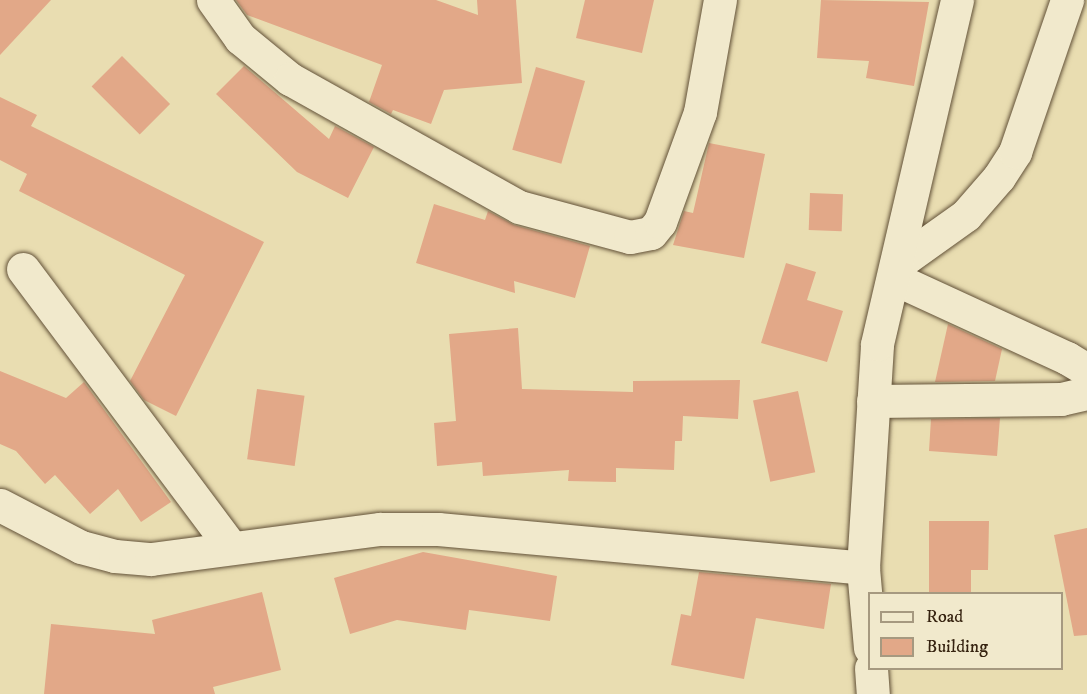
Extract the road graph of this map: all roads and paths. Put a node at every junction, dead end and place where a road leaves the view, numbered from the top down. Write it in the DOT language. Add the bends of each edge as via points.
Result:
graph roads {
  1 [pos="213,0"];
  2 [pos="720,0"];
  3 [pos="957,0"];
  4 [pos="1068,0"];
  5 [pos="23,269"];
  6 [pos="895,271"];
  7 [pos="1087,370"];
  8 [pos="1087,393"];
  9 [pos="873,401"];
  10 [pos="0,505"];
  11 [pos="231,547"];
  12 [pos="863,568"];
  13 [pos="868,625"];
  14 [pos="871,670"];
  15 [pos="873,694"];
  1 -- 2 [label="street" via="240,38 290,80 519,207 630,237 651,233 660,222 700,112"];
  3 -- 6 [label="street"];
  4 -- 6 [label="street" via="1015,152 966,215"];
  5 -- 11 [label="street"];
  6 -- 7 [label="street"];
  6 -- 9 [label="street" via="877,344"];
  8 -- 9 [label="street" via="1061,399"];
  9 -- 12 [label="street"];
  10 -- 11 [label="street" via="81,547 115,556 151,559"];
  11 -- 12 [label="street" via="380,529 438,529"];
  12 -- 13 [label="street"];
  14 -- 15 [label="street"];
}
